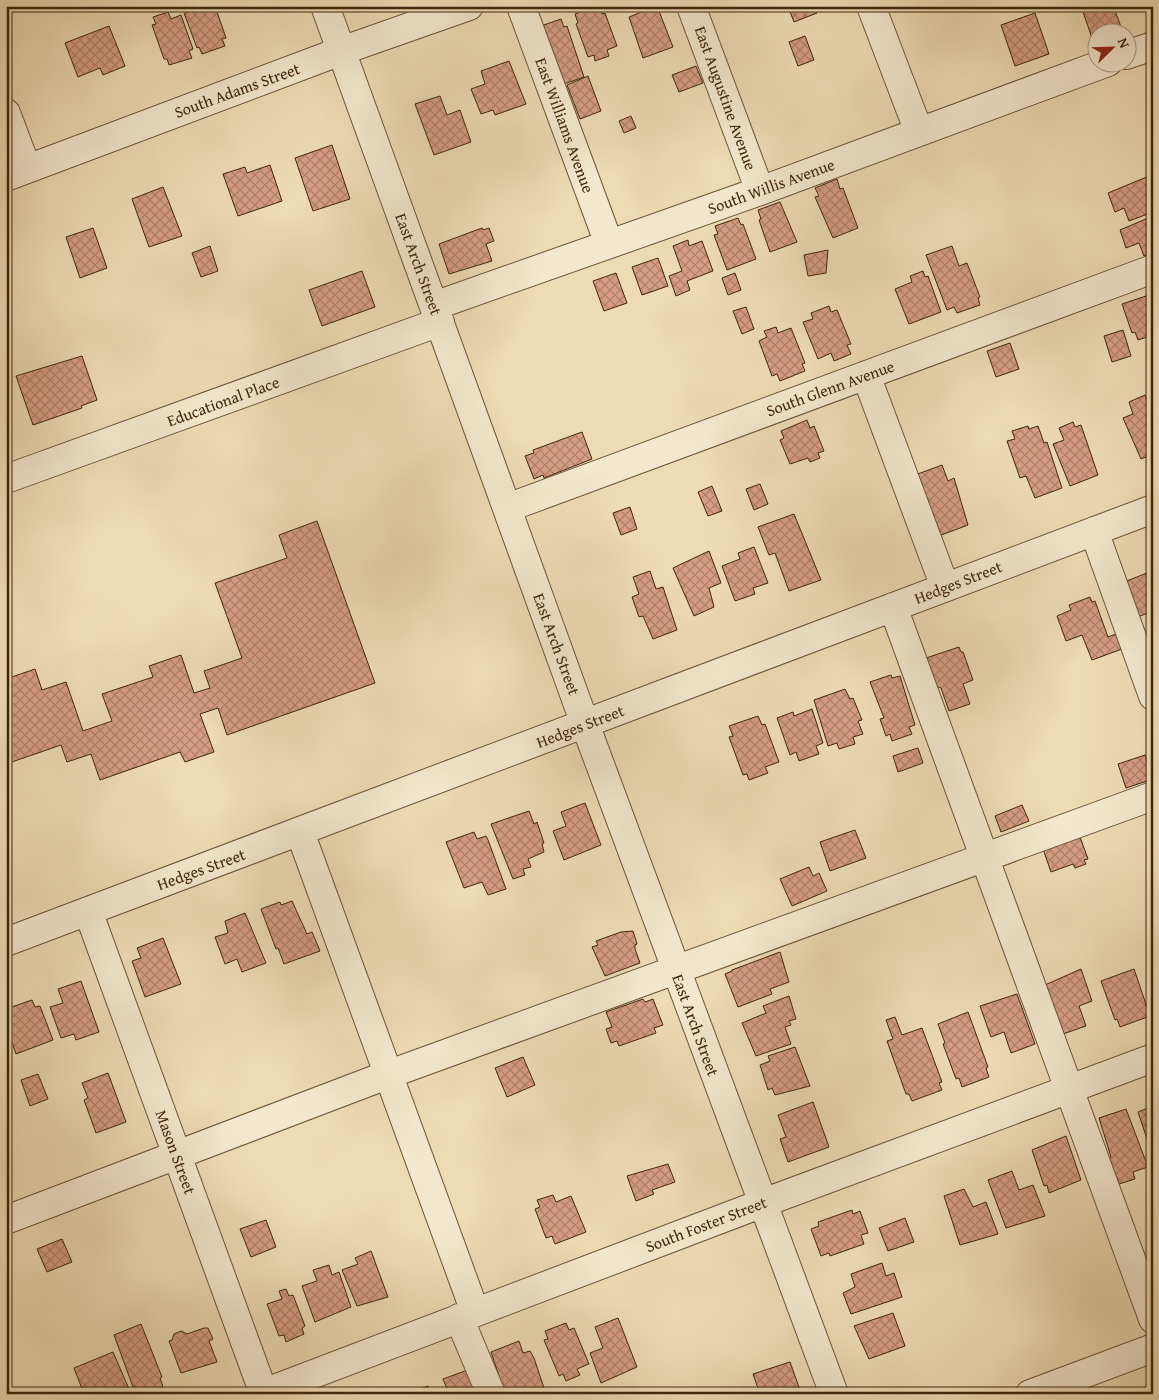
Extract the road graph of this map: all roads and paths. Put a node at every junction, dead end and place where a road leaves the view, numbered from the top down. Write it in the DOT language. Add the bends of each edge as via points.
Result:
graph roads {
  1 [pos="325,6"];
  2 [pos="470,6"];
  3 [pos="520,6"];
  4 [pos="691,6"];
  5 [pos="871,6"];
  6 [pos="1153,46"];
  7 [pos="342,51"];
  8 [pos="1136,52"];
  9 [pos="1086,70"];
  10 [pos="6,113"];
  11 [pos="919,132"];
  12 [pos="17,173"];
  13 [pos="760,190"];
  14 [pos="608,244"];
  15 [pos="1153,269"];
  16 [pos="437,314"];
  17 [pos="866,375"];
  18 [pos="6,479"];
  19 [pos="507,508"];
  20 [pos="1153,509"];
  21 [pos="1094,531"];
  22 [pos="945,587"];
  23 [pos="893,607"];
  24 [pos="1153,696"];
  25 [pos="585,724"];
  26 [pos="1153,796"];
  27 [pos="300,832"];
  28 [pos="984,858"];
  29 [pos="88,911"];
  30 [pos="6,942"];
  31 [pos="676,971"];
  32 [pos="1153,1058"];
  33 [pos="387,1075"];
  34 [pos="1069,1089"];
  35 [pos="177,1155"];
  36 [pos="763,1203"];
  37 [pos="6,1220"];
  38 [pos="467,1315"];
  39 [pos="1153,1319"];
  40 [pos="1153,1348"];
  41 [pos="1036,1393"];
  42 [pos="263,1394"];
  43 [pos="491,1394"];
  44 [pos="834,1394"];
  1 -- 7 [label="street, East Arch Street"];
  2 -- 7 [label="street, South Adams Street"];
  3 -- 14 [label="street, East Williams Avenue"];
  4 -- 13 [label="street, East Augustine Avenue"];
  5 -- 11 [label="street"];
  6 -- 8 [label="street"];
  7 -- 12 [label="street, South Adams Street"];
  7 -- 16 [label="street, East Arch Street"];
  9 -- 11 [label="street, South Willis Avenue"];
  10 -- 12 [label="street"];
  11 -- 13 [label="street, South Willis Avenue"];
  13 -- 14 [label="street, South Willis Avenue"];
  14 -- 16 [label="street, South Willis Avenue"];
  15 -- 17 [label="street, South Glenn Avenue"];
  16 -- 18 [label="street, Educational Place"];
  16 -- 19 [label="street, East Arch Street"];
  17 -- 19 [label="street, South Glenn Avenue"];
  17 -- 22 [label="street"];
  19 -- 25 [label="street, East Arch Street"];
  20 -- 21 [label="street, Hedges Street"];
  21 -- 22 [label="street, Hedges Street"];
  21 -- 24 [label="street"];
  22 -- 23 [label="street, Hedges Street"];
  23 -- 25 [label="street, Hedges Street"];
  23 -- 28 [label="street"];
  25 -- 27 [label="street, Hedges Street"];
  25 -- 31 [label="street, East Arch Street"];
  26 -- 28 [label="street"];
  27 -- 29 [label="street, Hedges Street"];
  27 -- 33 [label="street"];
  28 -- 31 [label="street"];
  28 -- 34 [label="street"];
  29 -- 30 [label="street, Hedges Street"];
  29 -- 35 [label="street, Mason Street"];
  31 -- 33 [label="street"];
  31 -- 36 [label="street, East Arch Street"];
  32 -- 34 [label="street, South Foster Street"];
  33 -- 35 [label="street"];
  33 -- 38 [label="street"];
  34 -- 36 [label="street, South Foster Street"];
  34 -- 39 [label="street"];
  35 -- 37 [label="street"];
  35 -- 42 [label="street, Mason Street"];
  36 -- 38 [label="street, South Foster Street"];
  36 -- 44 [label="street, East Arch Street"];
  38 -- 42 [label="street, South Foster Street"];
  38 -- 43 [label="street"];
  40 -- 41 [label="street"];
}
